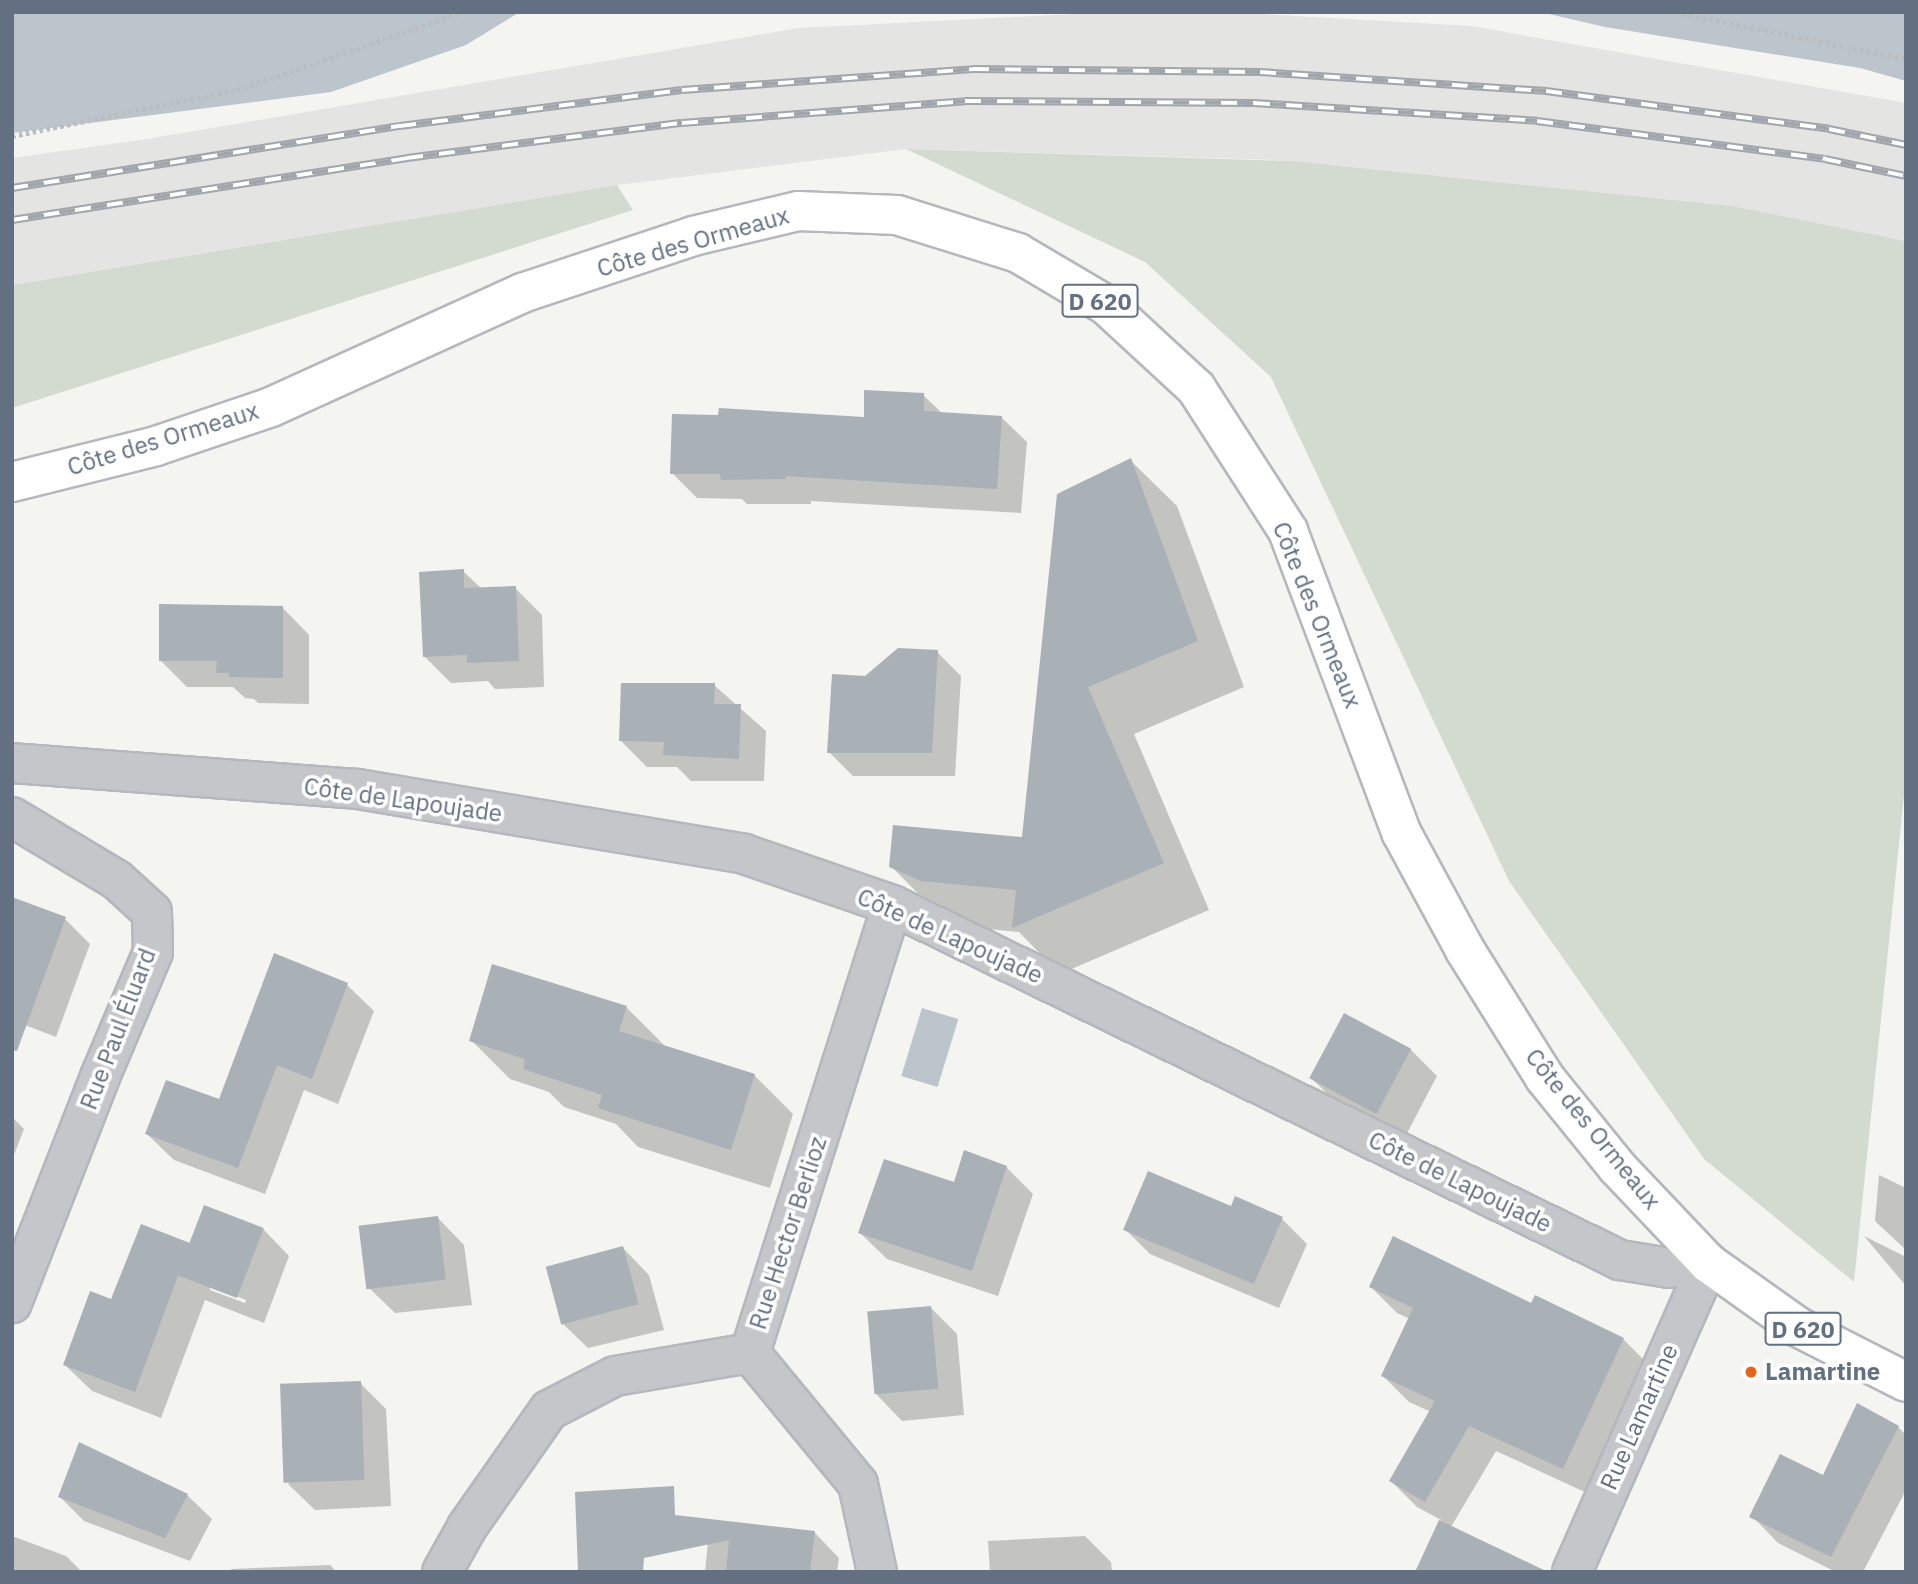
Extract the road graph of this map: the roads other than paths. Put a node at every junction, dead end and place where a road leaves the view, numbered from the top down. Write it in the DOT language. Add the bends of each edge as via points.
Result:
graph roads {
  1 [pos="12,481"];
  2 [pos="12,764"];
  3 [pos="12,817"];
  4 [pos="892,905"];
  5 [pos="1708,1263"];
  6 [pos="12,1303"];
  7 [pos="750,1353"];
  8 [pos="1906,1382"];
  9 [pos="442,1572"];
  10 [pos="877,1572"];
  11 [pos="1572,1572"];
  1 -- 5 [label="main road, Côte des Ormeaux / D 620" via="182,438 271,407 522,293 693,236 799,211 897,215 1018,253 1106,304 1196,388 1288,531 1401,832 1465,950 1545,1078 1617,1167"];
  2 -- 4 [label="street, Côte de Lapoujade" via="357,789 744,854"];
  3 -- 6 [label="street, Rue Paul Éluard" via="117,880 152,912 153,952"];
  4 -- 5 [label="street, Côte de Lapoujade" via="1620,1259 1669,1268"];
  4 -- 7 [label="street, Rue Hector Berlioz"];
  5 -- 8 [label="main road, Côte des Ormeaux / D 620" via="1798,1327"];
  5 -- 11 [label="street, Rue Lamartine"];
  7 -- 9 [label="street" via="615,1376 549,1410 467,1527"];
  7 -- 10 [label="street, Rue Hector Berlioz" via="858,1484"];
}
